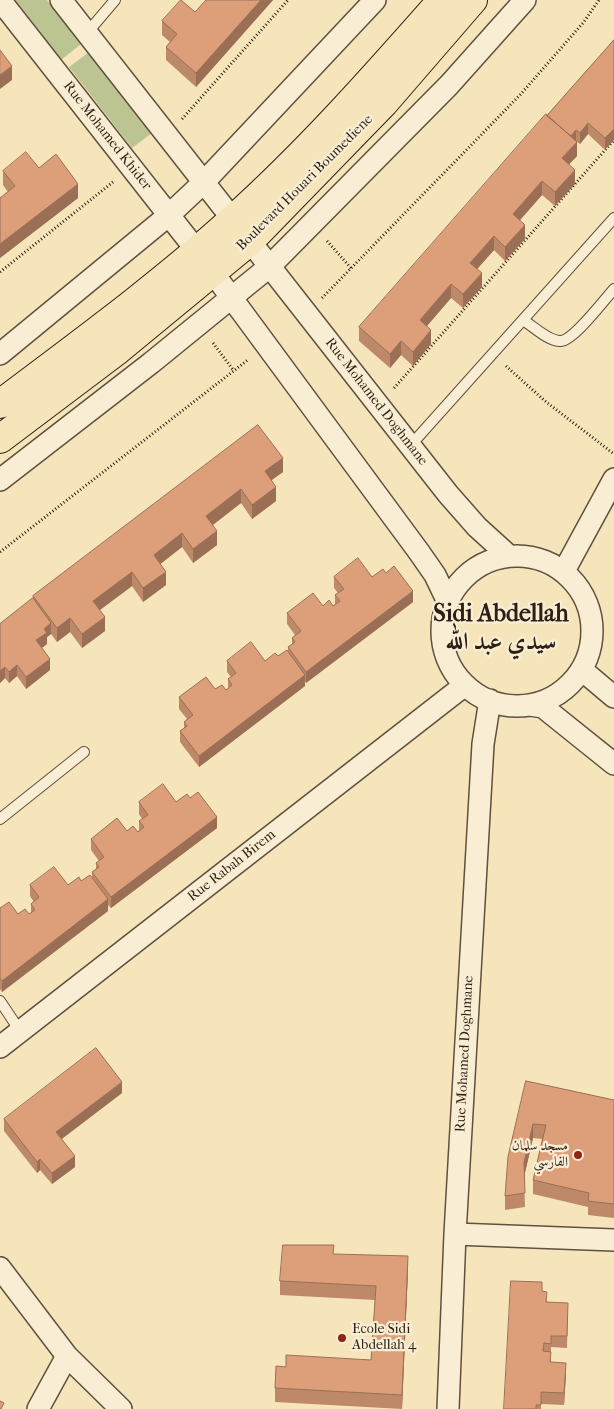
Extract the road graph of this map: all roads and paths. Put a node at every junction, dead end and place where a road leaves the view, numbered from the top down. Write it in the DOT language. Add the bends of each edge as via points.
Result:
graph roads {
  1 [pos="0,0"];
  2 [pos="61,0"];
  3 [pos="115,0"];
  4 [pos="375,0"];
  5 [pos="442,0"];
  6 [pos="473,0"];
  7 [pos="525,0"];
  8 [pos="599,0"];
  9 [pos="87,34"];
  10 [pos="614,140"];
  11 [pos="203,183"];
  12 [pos="169,214"];
  13 [pos="614,218"];
  14 [pos="232,220"];
  15 [pos="311,224"];
  16 [pos="249,242"];
  17 [pos="205,261"];
  18 [pos="268,267"];
  19 [pos="351,268"];
  20 [pos="614,290"];
  21 [pos="232,298"];
  22 [pos="306,315"];
  23 [pos="523,320"];
  24 [pos="198,325"];
  25 [pos="267,344"];
  26 [pos="0,354"];
  27 [pos="493,354"];
  28 [pos="234,371"];
  29 [pos="0,404"];
  30 [pos="378,406"];
  31 [pos="0,439"];
  32 [pos="410,446"];
  33 [pos="614,454"];
  34 [pos="614,479"];
  35 [pos="0,480"];
  36 [pos="0,552"];
  37 [pos="509,556"];
  38 [pos="564,571"];
  39 [pos="447,600"];
  40 [pos="582,670"];
  41 [pos="464,685"];
  42 [pos="614,697"];
  43 [pos="490,700"];
  44 [pos="530,705"];
  45 [pos="84,752"];
  46 [pos="614,764"];
  47 [pos="0,818"];
  48 [pos="0,1001"];
  49 [pos="20,1031"];
  50 [pos="0,1047"];
  51 [pos="455,1234"];
  52 [pos="614,1240"];
  53 [pos="0,1268"];
  54 [pos="67,1356"];
  55 [pos="38,1409"];
  56 [pos="121,1409"];
  57 [pos="448,1409"];
  1 -- 12 [label="street, Rue Mohamed Khider"];
  2 -- 9 [label="street"];
  3 -- 9 [label="lane"];
  4 -- 11 [label="street"];
  5 -- 14 [label="main road, Boulevard Houari Boumediene" via="345,110"];
  6 -- 16 [label="main road, Boulevard Houari Boumediene" via="384,103"];
  7 -- 15 [label="street" via="449,85"];
  8 -- 19 [label="path" via="520,95"];
  9 -- 11 [label="street"];
  10 -- 30 [label="path"];
  11 -- 12 [label="street"];
  11 -- 14 [label="street"];
  12 -- 17 [label="street, Rue Mohamed Khider"];
  12 -- 26 [label="street"];
  13 -- 23 [label="lane"];
  14 -- 16 [label="street"];
  14 -- 17 [label="main road, Boulevard Houari Boumediene"];
  15 -- 18 [label="street"];
  15 -- 19 [label="path"];
  16 -- 17 [label="main road, Boulevard Houari Boumediene"];
  16 -- 18 [label="street, Rue Mohamed Doghmane"];
  17 -- 21 [label="street"];
  17 -- 29 [label="main road, Boulevard Houari Boumediene"];
  17 -- 31 [label="main road, Boulevard Houari Boumediene" via="118,350"];
  18 -- 21 [label="street"];
  18 -- 22 [label="street, Rue Mohamed Doghmane"];
  19 -- 22 [label="path"];
  20 -- 23 [label="lane" via="571,336 561,341"];
  21 -- 24 [label="street"];
  21 -- 25 [label="street"];
  22 -- 30 [label="street, Rue Mohamed Doghmane"];
  23 -- 27 [label="lane"];
  24 -- 28 [label="path"];
  24 -- 35 [label="street"];
  25 -- 28 [label="path"];
  25 -- 39 [label="street" via="419,552"];
  27 -- 32 [label="lane"];
  27 -- 33 [label="path" via="545,401"];
  28 -- 36 [label="path"];
  30 -- 32 [label="street, Rue Mohamed Doghmane"];
  32 -- 37 [label="street, Rue Mohamed Doghmane" via="477,527"];
  34 -- 38 [label="street"];
  37 -- 38 [label="street" via="532,556"];
  37 -- 39 [label="street" via="476,568"];
  38 -- 40 [label="street" via="585,597 591,614 591,648"];
  39 -- 41 [label="street" via="442,633 445,652"];
  40 -- 42 [label="street"];
  40 -- 44 [label="street" via="562,691"];
  41 -- 43 [label="street"];
  41 -- 49 [label="street, Rue Rabah Birem"];
  43 -- 44 [label="street" via="513,706"];
  43 -- 51 [label="street, Rue Mohamed Doghmane" via="483,744"];
  44 -- 46 [label="street" via="543,707"];
  45 -- 47 [label="lane"];
  48 -- 49 [label="lane"];
  49 -- 50 [label="street, Rue Rabah Birem"];
  51 -- 52 [label="street"];
  51 -- 57 [label="street, Rue Mohamed Doghmane"];
  53 -- 54 [label="street"];
  54 -- 55 [label="street"];
  54 -- 56 [label="street"];
}
